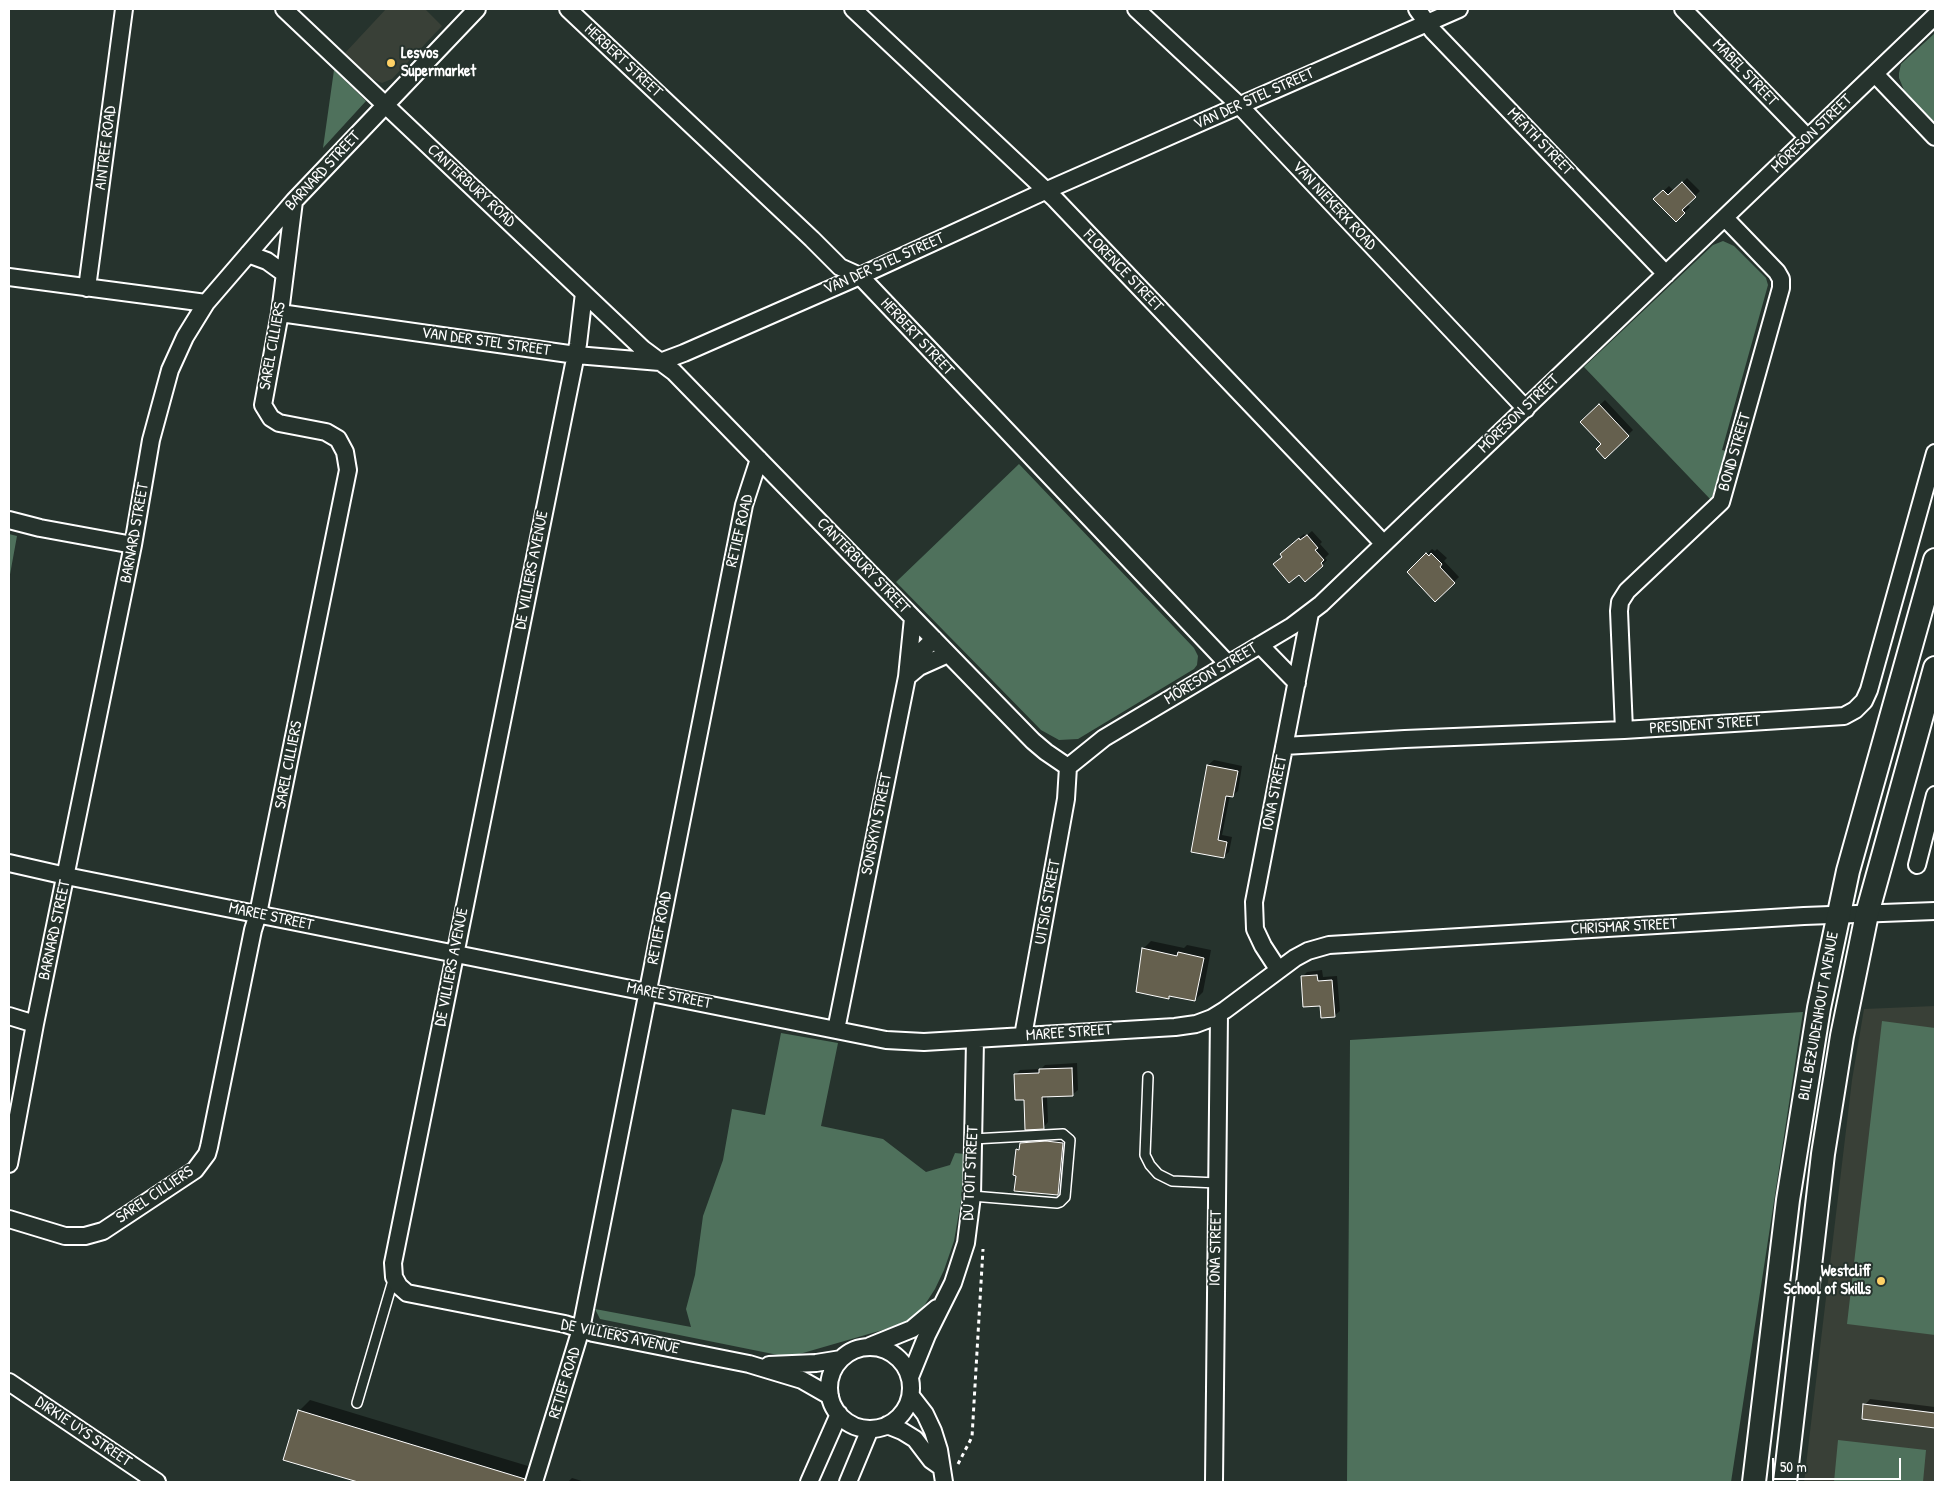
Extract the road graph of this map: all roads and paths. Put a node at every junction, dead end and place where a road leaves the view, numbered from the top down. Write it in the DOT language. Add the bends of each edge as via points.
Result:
graph roads {
  1 [pos="124,9"];
  2 [pos="284,9"];
  3 [pos="476,9"];
  4 [pos="568,9"];
  5 [pos="853,9"];
  6 [pos="1136,9"];
  7 [pos="1416,9"];
  8 [pos="1458,9"];
  9 [pos="1683,9"];
  10 [pos="1935,16"];
  11 [pos="1428,22"];
  12 [pos="1876,74"];
  13 [pos="384,104"];
  14 [pos="1239,105"];
  15 [pos="1807,137"];
  16 [pos="1935,137"];
  17 [pos="1045,191"];
  18 [pos="294,202"];
  19 [pos="1725,218"];
  20 [pos="248,254"];
  21 [pos="285,274"];
  22 [pos="1666,274"];
  23 [pos="860,276"];
  24 [pos="9,277"];
  25 [pos="87,288"];
  26 [pos="584,293"];
  27 [pos="206,303"];
  28 [pos="280,313"];
  29 [pos="576,355"];
  30 [pos="660,362"];
  31 [pos="1526,408"];
  32 [pos="1935,453"];
  33 [pos="760,459"];
  34 [pos="9,520"];
  35 [pos="1383,543"];
  36 [pos="133,545"];
  37 [pos="1935,560"];
  38 [pos="1310,613"];
  39 [pos="913,618"];
  40 [pos="934,639"];
  41 [pos="1260,645"];
  42 [pos="948,654"];
  43 [pos="1228,664"];
  44 [pos="1935,668"];
  45 [pos="907,677"];
  46 [pos="1297,683"];
  47 [pos="1624,730"];
  48 [pos="1284,746"];
  49 [pos="1068,767"];
  50 [pos="1935,795"];
  51 [pos="9,863"];
  52 [pos="1917,865"];
  53 [pos="66,876"];
  54 [pos="1935,911"];
  55 [pos="258,914"];
  56 [pos="1838,914"];
  57 [pos="1867,914"];
  58 [pos="1314,949"];
  59 [pos="454,955"];
  60 [pos="1278,969"];
  61 [pos="647,992"];
  62 [pos="1219,1014"];
  63 [pos="9,1016"];
  64 [pos="35,1024"];
  65 [pos="836,1030"];
  66 [pos="1023,1036"];
  67 [pos="974,1040"];
  68 [pos="1148,1077"];
  69 [pos="973,1139"];
  70 [pos="9,1164"];
  71 [pos="1217,1183"];
  72 [pos="972,1196"];
  73 [pos="9,1219"];
  74 [pos="983,1246"];
  75 [pos="394,1277"];
  76 [pos="943,1302"];
  77 [pos="581,1329"];
  78 [pos="868,1347"];
  79 [pos="841,1359"];
  80 [pos="749,1364"];
  81 [pos="910,1377"];
  82 [pos="9,1382"];
  83 [pos="830,1396"];
  84 [pos="911,1396"];
  85 [pos="357,1403"];
  86 [pos="839,1414"];
  87 [pos="887,1425"];
  88 [pos="870,1428"];
  89 [pos="946,1473"];
  90 [pos="157,1482"];
  91 [pos="534,1482"];
  92 [pos="809,1482"];
  93 [pos="848,1482"];
  94 [pos="1214,1482"];
  95 [pos="1754,1482"];
  96 [pos="1785,1482"];
  1 -- 25 [label="street, AINTREE ROAD"];
  2 -- 13 [label="street, CANTERBURY ROAD"];
  3 -- 13 [label="street, BARNARD STREET"];
  4 -- 23 [label="street, HERBERT STREET" via="840,267"];
  5 -- 17 [label="street, FLORENCE STREET"];
  6 -- 14 [label="street, VAN NIEKERK ROAD"];
  7 -- 11 [label="street, MEATH STREET"];
  8 -- 11 [label="street, VAN DER STEL STREET"];
  9 -- 15 [label="street, MABEL STREET"];
  10 -- 12 [label="street, MÔRESON STREET"];
  11 -- 14 [label="street, VAN DER STEL STREET"];
  11 -- 22 [label="street, MEATH STREET"];
  12 -- 15 [label="street, MÔRESON STREET"];
  12 -- 16 [label="street"];
  13 -- 18 [label="street, BARNARD STREET"];
  13 -- 26 [label="street, CANTERBURY ROAD"];
  14 -- 17 [label="street, VAN DER STEL STREET"];
  14 -- 31 [label="street, VAN NIEKERK ROAD"];
  15 -- 19 [label="street, MÔRESON STREET"];
  17 -- 23 [label="street, VAN DER STEL STREET"];
  17 -- 35 [label="street, FLORENCE STREET"];
  18 -- 20 [label="street, BARNARD STREET"];
  18 -- 21 [label="street, SAREL CILLIERS"];
  19 -- 22 [label="street, MÔRESON STREET"];
  19 -- 47 [label="street, BOND STREET" via="1777,272 1782,283 1721,502 1627,590 1620,602"];
  20 -- 21 [label="street" via="267,261"];
  20 -- 27 [label="street, BARNARD STREET"];
  21 -- 28 [label="street, SAREL CILLIERS"];
  22 -- 31 [label="street, MÔRESON STREET"];
  23 -- 30 [label="street, VAN DER STEL STREET"];
  23 -- 43 [label="street, HERBERT STREET"];
  24 -- 25 [label="street"];
  25 -- 27 [label="street"];
  26 -- 29 [label="street, DE VILLIERS AVENUE"];
  26 -- 30 [label="street, CANTERBURY ROAD"];
  27 -- 36 [label="street, BARNARD STREET" via="170,370 151,440"];
  28 -- 29 [label="street, VAN DER STEL STREET"];
  28 -- 55 [label="street, SAREL CILLIERS" via="263,405 271,418 279,423 326,432 338,439 346,452 348,470"];
  29 -- 30 [label="street, VAN DER STEL STREET"];
  29 -- 59 [label="street, DE VILLIERS AVENUE"];
  30 -- 33 [label="street, CANTERBURY STREET" via="674,372"];
  31 -- 35 [label="street, MÔRESON STREET"];
  32 -- 47 [label="street, PRESIDENT STREET" via="1868,690 1856,710 1844,716"];
  33 -- 39 [label="street, CANTERBURY STREET"];
  33 -- 61 [label="street, RETIEF ROAD" via="744,505"];
  34 -- 36 [label="street"];
  35 -- 38 [label="street, MÔRESON STREET"];
  36 -- 53 [label="street, BARNARD STREET"];
  37 -- 56 [label="main road, BILL BEZUIDENHOUT AVENUE"];
  38 -- 41 [label="street, MÔRESON STREET"];
  38 -- 46 [label="street, IONA STREET"];
  39 -- 40 [label="street, CANTERBURY STREET"];
  39 -- 45 [label="street, SONSKYN STREET"];
  40 -- 42 [label="street, CANTERBURY STREET"];
  40 -- 45 [label="street" via="919,654"];
  41 -- 43 [label="street, MÔRESON STREET"];
  41 -- 46 [label="street"];
  42 -- 45 [label="street"];
  42 -- 49 [label="street, CANTERBURY STREET" via="1033,741"];
  43 -- 49 [label="street, MÔRESON STREET" via="1104,738"];
  44 -- 57 [label="main road, BILL BEZUIDENHOUT AVENUE"];
  45 -- 65 [label="street, SONSKYN STREET"];
  46 -- 48 [label="street, IONA STREET"];
  47 -- 48 [label="street, PRESIDENT STREET"];
  48 -- 60 [label="street, IONA STREET" via="1253,909 1257,935"];
  49 -- 66 [label="street, UITSIG STREET" via="1066,799"];
  50 -- 52 [label="street"];
  51 -- 53 [label="street, MAREE STREET"];
  53 -- 55 [label="street, MAREE STREET"];
  53 -- 64 [label="street, BARNARD STREET"];
  54 -- 57 [label="street, CHRISMAR STREET"];
  55 -- 59 [label="street, MAREE STREET"];
  55 -- 73 [label="street, SAREL CILLIERS" via="209,1147 195,1170 103,1231 85,1236 65,1236"];
  56 -- 57 [label="street, CHRISMAR STREET"];
  56 -- 58 [label="street, CHRISMAR STREET" via="1338,944"];
  56 -- 95 [label="main road, BILL BEZUIDENHOUT AVENUE" via="1791,1182"];
  57 -- 96 [label="main road, BILL BEZUIDENHOUT AVENUE" via="1842,1036 1823,1154"];
  58 -- 60 [label="street, MAREE STREET"];
  59 -- 61 [label="street, MAREE STREET"];
  59 -- 75 [label="street, DE VILLIERS AVENUE" via="393,1263"];
  60 -- 62 [label="street, MAREE STREET"];
  61 -- 65 [label="street, MAREE STREET"];
  61 -- 77 [label="street, RETIEF ROAD"];
  62 -- 66 [label="street, MAREE STREET" via="1196,1024 1175,1027"];
  62 -- 71 [label="street, IONA STREET"];
  63 -- 64 [label="street"];
  64 -- 70 [label="street, BARNARD STREET"];
  65 -- 67 [label="street, MAREE STREET" via="886,1040"];
  66 -- 67 [label="street, MAREE STREET"];
  67 -- 69 [label="street, DU TOIT STREET"];
  68 -- 71 [label="lane" via="1145,1155 1150,1165 1158,1174 1172,1181"];
  69 -- 72 [label="street, DU TOIT STREET"];
  69 -- 72 [label="lane" via="1063,1134 1070,1140 1065,1197 1060,1202"];
  71 -- 94 [label="street, IONA STREET"];
  72 -- 76 [label="street, DU TOIT STREET" via="963,1254"];
  74 -- 89 [label="path" via="972,1437 965,1453"];
  75 -- 77 [label="street, DE VILLIERS AVENUE" via="407,1293"];
  75 -- 85 [label="lane"];
  76 -- 78 [label="street, DU TOIT STREET" via="912,1329"];
  76 -- 81 [label="street, DU TOIT STREET"];
  77 -- 80 [label="street, DE VILLIERS AVENUE"];
  77 -- 91 [label="street, RETIEF ROAD"];
  78 -- 79 [label="street"];
  78 -- 81 [label="street" via="894,1354"];
  79 -- 80 [label="street, DE VILLIERS AVENUE" via="806,1364"];
  79 -- 83 [label="street" via="831,1376"];
  80 -- 83 [label="street, DE VILLIERS AVENUE" via="802,1380"];
  81 -- 84 [label="street"];
  82 -- 90 [label="street, DIRKIE UYS STREET"];
  83 -- 86 [label="street"];
  84 -- 87 [label="street" via="902,1414"];
  84 -- 89 [label="street" via="928,1420"];
  86 -- 88 [label="street" via="856,1426"];
  86 -- 92 [label="street"];
  87 -- 88 [label="street"];
  87 -- 89 [label="street" via="915,1438 931,1460"];
  88 -- 93 [label="street"];
}
